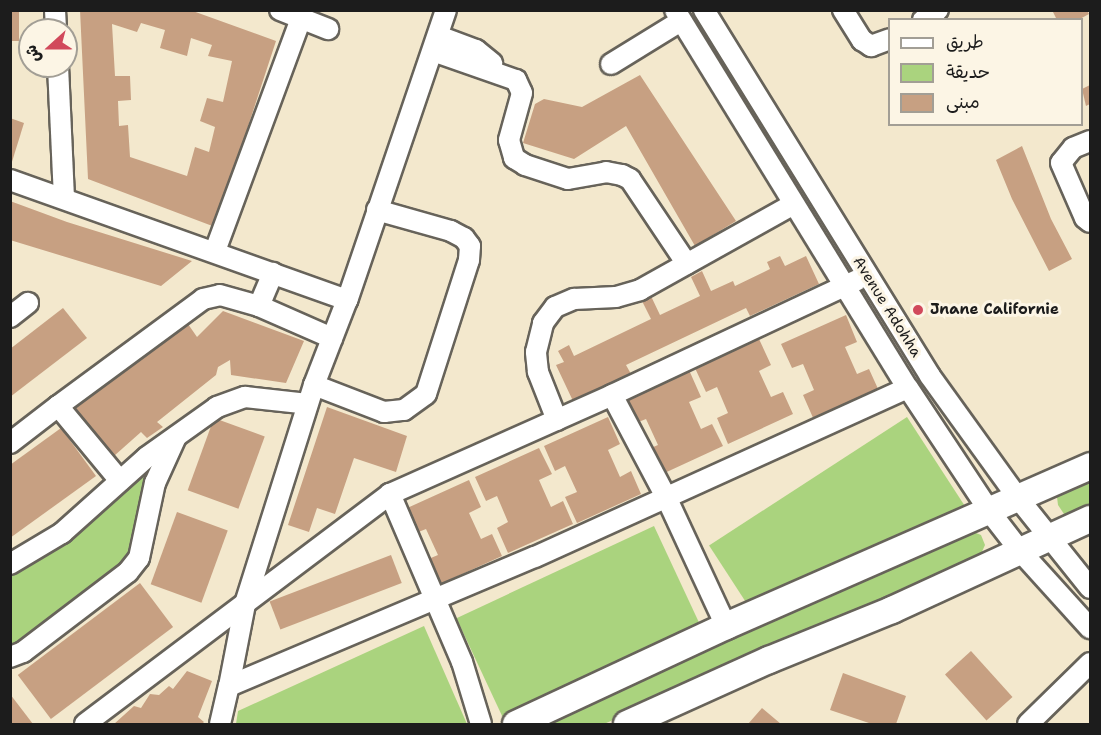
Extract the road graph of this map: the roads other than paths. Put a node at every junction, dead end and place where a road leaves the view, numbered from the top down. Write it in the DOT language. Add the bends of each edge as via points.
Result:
graph roads {
  1 [pos="280,10"];
  2 [pos="446,10"];
  3 [pos="704,10"];
  4 [pos="843,10"];
  5 [pos="678,16"];
  6 [pos="301,18"];
  7 [pos="328,28"];
  8 [pos="888,40"];
  9 [pos="435,44"];
  10 [pos="492,63"];
  11 [pos="611,64"];
  12 [pos="59,78"];
  13 [pos="1090,141"];
  14 [pos="10,180"];
  15 [pos="64,197"];
  16 [pos="791,200"];
  17 [pos="377,210"];
  18 [pos="1090,222"];
  19 [pos="709,239"];
  20 [pos="215,252"];
  21 [pos="687,264"];
  22 [pos="273,273"];
  23 [pos="867,274"];
  24 [pos="845,287"];
  25 [pos="347,300"];
  26 [pos="28,303"];
  27 [pos="259,306"];
  28 [pos="10,317"];
  29 [pos="332,338"];
  30 [pos="908,388"];
  31 [pos="311,394"];
  32 [pos="612,395"];
  33 [pos="58,406"];
  34 [pos="557,420"];
  35 [pos="176,436"];
  36 [pos="10,442"];
  37 [pos="1090,466"];
  38 [pos="120,481"];
  39 [pos="390,494"];
  40 [pos="666,497"];
  41 [pos="1018,498"];
  42 [pos="990,512"];
  43 [pos="1090,519"];
  44 [pos="1049,538"];
  45 [pos="1021,552"];
  46 [pos="10,564"];
  47 [pos="1090,588"];
  48 [pos="435,600"];
  49 [pos="245,604"];
  50 [pos="726,626"];
  51 [pos="1090,628"];
  52 [pos="10,657"];
  53 [pos="1090,663"];
  54 [pos="229,686"];
  55 [pos="86,724"];
  56 [pos="220,724"];
  57 [pos="481,724"];
  58 [pos="516,724"];
  59 [pos="627,724"];
  60 [pos="1028,724"];
  1 -- 6 [label="street"];
  2 -- 9 [label="street"];
  3 -- 23 [label="street, Avenue Adohha"];
  4 -- 8 [label="street" via="862,40 871,46"];
  5 -- 11 [label="street"];
  5 -- 16 [label="street"];
  6 -- 7 [label="street"];
  6 -- 20 [label="street"];
  9 -- 10 [label="street" via="476,50"];
  9 -- 17 [label="street"];
  9 -- 21 [label="street" via="516,80 522,93 509,140 514,158 568,179 606,172 630,179"];
  12 -- 15 [label="street"];
  13 -- 18 [label="street" via="1073,148 1061,163"];
  14 -- 15 [label="street"];
  15 -- 20 [label="street"];
  16 -- 19 [label="street" via="723,236"];
  16 -- 21 [label="street"];
  16 -- 24 [label="street"];
  17 -- 25 [label="street"];
  17 -- 31 [label="street" via="451,231 470,246 469,260 426,394 404,410 384,411"];
  20 -- 22 [label="street"];
  21 -- 34 [label="street" via="628,294 574,299 548,314 537,342 536,362"];
  22 -- 25 [label="street"];
  22 -- 27 [label="street"];
  23 -- 24 [label="street"];
  23 -- 41 [label="street, Avenue Adohha" via="930,376"];
  24 -- 30 [label="street"];
  24 -- 32 [label="street"];
  25 -- 29 [label="street"];
  26 -- 28 [label="street"];
  27 -- 29 [label="street"];
  27 -- 33 [label="street" via="220,295 203,298"];
  29 -- 31 [label="street"];
  30 -- 40 [label="street"];
  30 -- 42 [label="street"];
  31 -- 35 [label="street" via="245,397 217,407"];
  31 -- 49 [label="street"];
  32 -- 34 [label="street"];
  32 -- 40 [label="street"];
  33 -- 36 [label="street"];
  33 -- 38 [label="street"];
  34 -- 39 [label="street"];
  35 -- 38 [label="street"];
  35 -- 52 [label="street" via="155,483 139,558 128,572 23,652"];
  37 -- 41 [label="main road"];
  38 -- 46 [label="street" via="62,533"];
  39 -- 48 [label="street"];
  39 -- 49 [label="street"];
  40 -- 48 [label="street"];
  40 -- 50 [label="street"];
  41 -- 42 [label="main road"];
  41 -- 44 [label="street, Avenue Adohha"];
  42 -- 45 [label="street"];
  42 -- 50 [label="main road"];
  43 -- 44 [label="main road"];
  44 -- 45 [label="main road"];
  44 -- 47 [label="street, Avenue Adohha"];
  45 -- 51 [label="street"];
  45 -- 59 [label="main road"];
  48 -- 54 [label="street"];
  48 -- 57 [label="street" via="462,662"];
  49 -- 54 [label="street"];
  49 -- 55 [label="street"];
  50 -- 58 [label="main road"];
  53 -- 60 [label="street"];
  54 -- 56 [label="street"];
}
